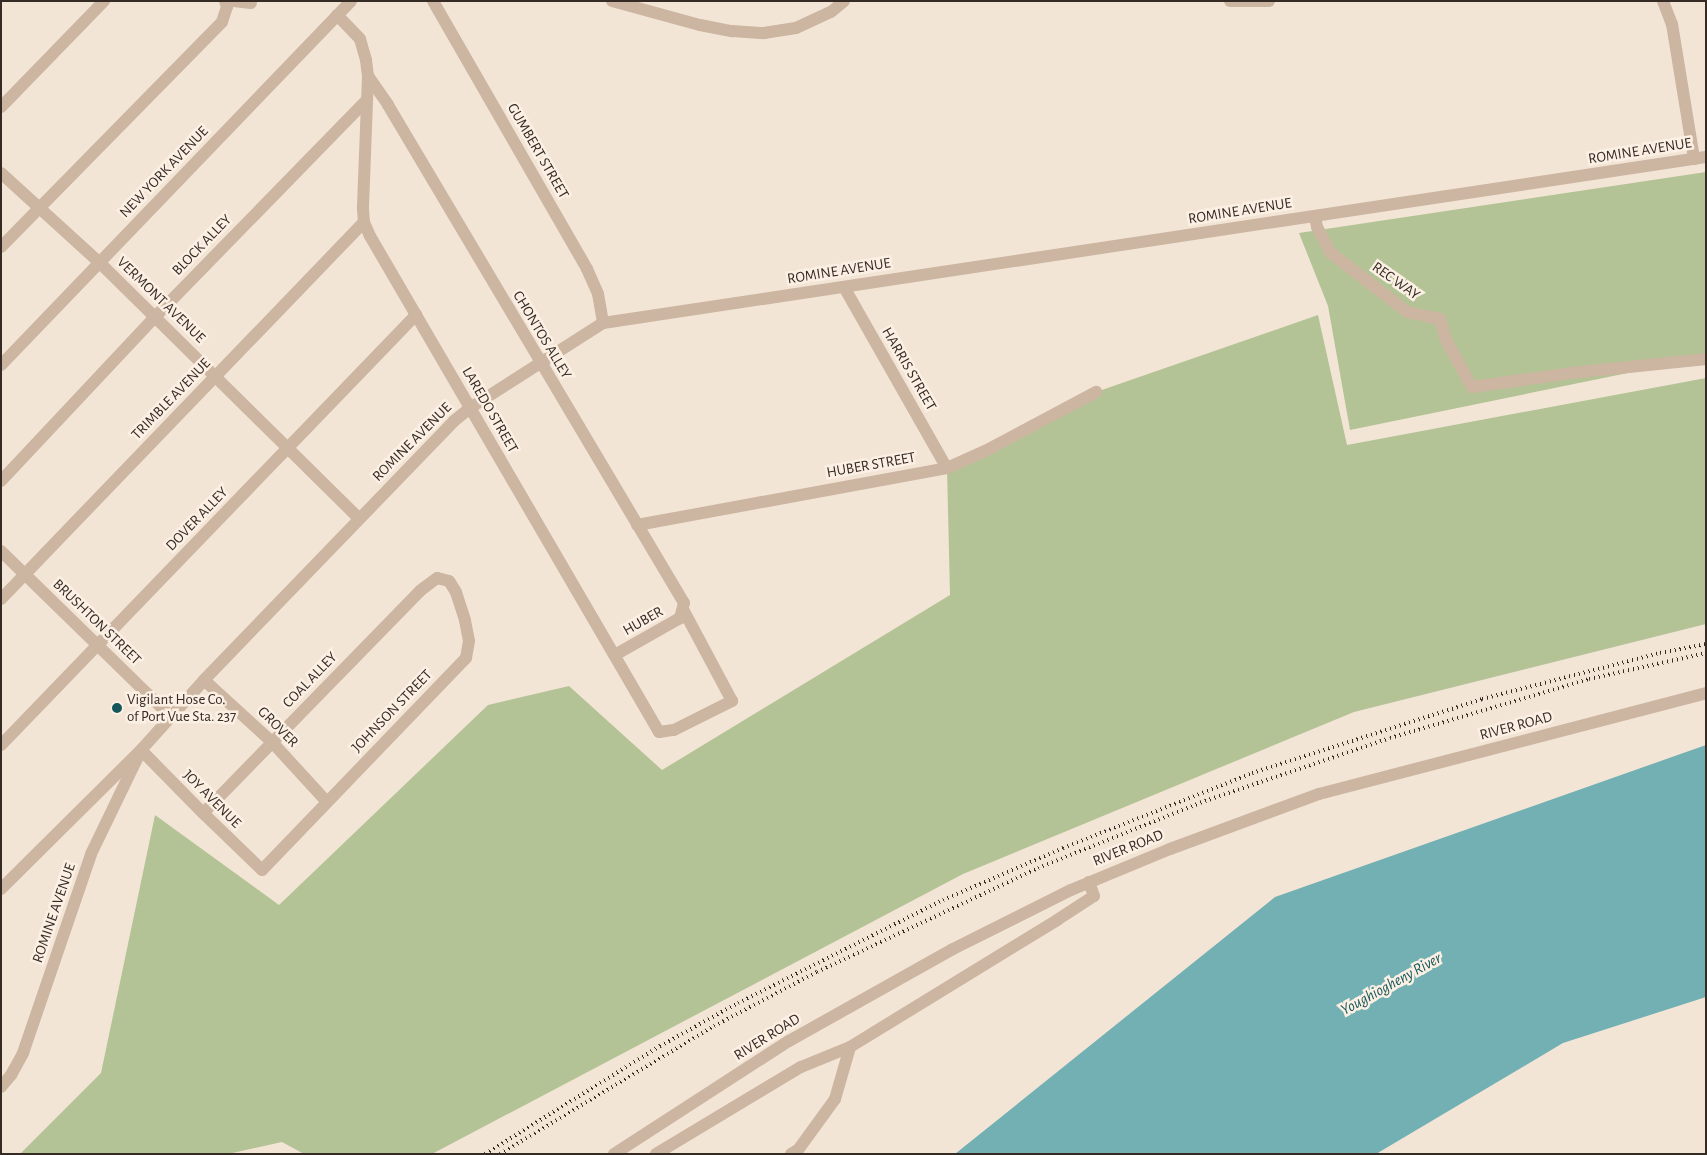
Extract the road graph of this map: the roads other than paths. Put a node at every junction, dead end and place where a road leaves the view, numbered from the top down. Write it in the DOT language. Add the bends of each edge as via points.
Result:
graph roads {
  1 [pos="104,1"];
  2 [pos="225,1"];
  3 [pos="234,1"];
  4 [pos="350,1"];
  5 [pos="433,1"];
  6 [pos="612,1"];
  7 [pos="844,1"];
  8 [pos="1230,1"];
  9 [pos="1269,1"];
  10 [pos="1663,1"];
  11 [pos="251,3"];
  12 [pos="337,16"];
  13 [pos="368,76"];
  14 [pos="367,100"];
  15 [pos="1,107"];
  16 [pos="1700,158"];
  17 [pos="1,173"];
  18 [pos="39,209"];
  19 [pos="1315,216"];
  20 [pos="364,222"];
  21 [pos="1,247"];
  22 [pos="100,263"];
  23 [pos="844,287"];
  24 [pos="416,315"];
  25 [pos="155,317"];
  26 [pos="603,323"];
  27 [pos="1706,359"];
  28 [pos="540,363"];
  29 [pos="1,365"];
  30 [pos="216,376"];
  31 [pos="1096,392"];
  32 [pos="470,408"];
  33 [pos="288,448"];
  34 [pos="947,468"];
  35 [pos="1,481"];
  36 [pos="359,518"];
  37 [pos="637,525"];
  38 [pos="1,551"];
  39 [pos="25,574"];
  40 [pos="420,591"];
  41 [pos="1,599"];
  42 [pos="684,611"];
  43 [pos="99,644"];
  44 [pos="615,655"];
  45 [pos="204,680"];
  46 [pos="1706,693"];
  47 [pos="732,701"];
  48 [pos="170,716"];
  49 [pos="272,742"];
  50 [pos="1,745"];
  51 [pos="141,750"];
  52 [pos="326,802"];
  53 [pos="203,813"];
  54 [pos="262,870"];
  55 [pos="1089,882"];
  56 [pos="1,889"];
  57 [pos="850,1047"];
  58 [pos="1,1087"];
  59 [pos="614,1154"];
  60 [pos="656,1154"];
  61 [pos="791,1154"];
  1 -- 15 [label="street"];
  2 -- 18 [label="street" via="227,8 222,22"];
  3 -- 11 [label="street"];
  4 -- 12 [label="street, NEW YORK AVENUE"];
  5 -- 26 [label="street, GUMBERT STREET" via="587,269 598,294"];
  6 -- 7 [label="street" via="700,25 764,32 796,28 830,12"];
  8 -- 9 [label="street"];
  10 -- 16 [label="street" via="1672,24"];
  12 -- 13 [label="street, LAREDO STREET" via="360,39"];
  12 -- 22 [label="street, NEW YORK AVENUE"];
  13 -- 14 [label="street, LAREDO STREET"];
  13 -- 28 [label="street, CHONTOS ALLEY"];
  14 -- 20 [label="street, LAREDO STREET"];
  14 -- 25 [label="street, BLOCK ALLEY"];
  16 -- 19 [label="street, ROMINE AVENUE"];
  17 -- 18 [label="street, VERMONT AVENUE"];
  18 -- 21 [label="street"];
  18 -- 22 [label="street, VERMONT AVENUE"];
  19 -- 23 [label="street, ROMINE AVENUE"];
  19 -- 27 [label="street, REC WAY" via="1317,227 1331,253 1407,312 1440,319 1446,340 1472,387"];
  20 -- 24 [label="street, LAREDO STREET"];
  20 -- 30 [label="street, TRIMBLE AVENUE"];
  22 -- 25 [label="street, VERMONT AVENUE"];
  22 -- 29 [label="street, NEW YORK AVENUE"];
  23 -- 26 [label="street, ROMINE AVENUE"];
  23 -- 34 [label="street, HARRIS STREET"];
  24 -- 32 [label="street, LAREDO STREET"];
  24 -- 33 [label="street, DOVER ALLEY"];
  25 -- 30 [label="street, VERMONT AVENUE"];
  25 -- 35 [label="street, BLOCK ALLEY"];
  26 -- 28 [label="street, ROMINE AVENUE"];
  28 -- 32 [label="street, ROMINE AVENUE"];
  28 -- 37 [label="street, CHONTOS ALLEY"];
  30 -- 33 [label="street, VERMONT AVENUE"];
  30 -- 39 [label="street, TRIMBLE AVENUE"];
  31 -- 34 [label="street, HUBER STREET"];
  32 -- 36 [label="street, ROMINE AVENUE"];
  32 -- 44 [label="street, LAREDO STREET"];
  33 -- 36 [label="street, VERMONT AVENUE"];
  33 -- 43 [label="street, DOVER ALLEY"];
  34 -- 37 [label="street, HUBER STREET"];
  36 -- 45 [label="street, ROMINE AVENUE"];
  37 -- 42 [label="street, CHONTOS ALLEY" via="684,603"];
  38 -- 39 [label="street, BRUSHTON STREET"];
  39 -- 41 [label="street, TRIMBLE AVENUE"];
  39 -- 43 [label="street, BRUSHTON STREET"];
  40 -- 49 [label="street, COAL ALLEY"];
  40 -- 52 [label="street, JOHNSON STREET" via="437,578 449,581 466,620 469,641 466,658"];
  42 -- 44 [label="street, HUBER" via="680,618"];
  42 -- 47 [label="street, CHONTOS ALLEY"];
  43 -- 48 [label="street, BRUSHTON STREET"];
  43 -- 50 [label="street, DOVER ALLEY"];
  44 -- 47 [label="street, LAREDO STREET" via="659,732 674,730"];
  45 -- 48 [label="street, ROMINE AVENUE"];
  45 -- 49 [label="street, GROVER"];
  46 -- 55 [label="street, RIVER ROAD" via="1319,794"];
  48 -- 51 [label="street, ROMINE AVENUE"];
  49 -- 52 [label="street, GROVER"];
  49 -- 53 [label="street, COAL ALLEY"];
  51 -- 53 [label="street, JOY AVENUE"];
  51 -- 56 [label="street, ROMINE AVENUE"];
  51 -- 58 [label="street, ROMINE AVENUE" via="91,854 23,1053"];
  52 -- 54 [label="street, JOHNSON STREET"];
  53 -- 54 [label="street, JOY AVENUE"];
  55 -- 57 [label="street" via="1094,896"];
  55 -- 59 [label="street, RIVER ROAD" via="953,949 789,1041"];
  57 -- 60 [label="street" via="800,1067"];
  57 -- 61 [label="street" via="835,1099 798,1150"];
}
